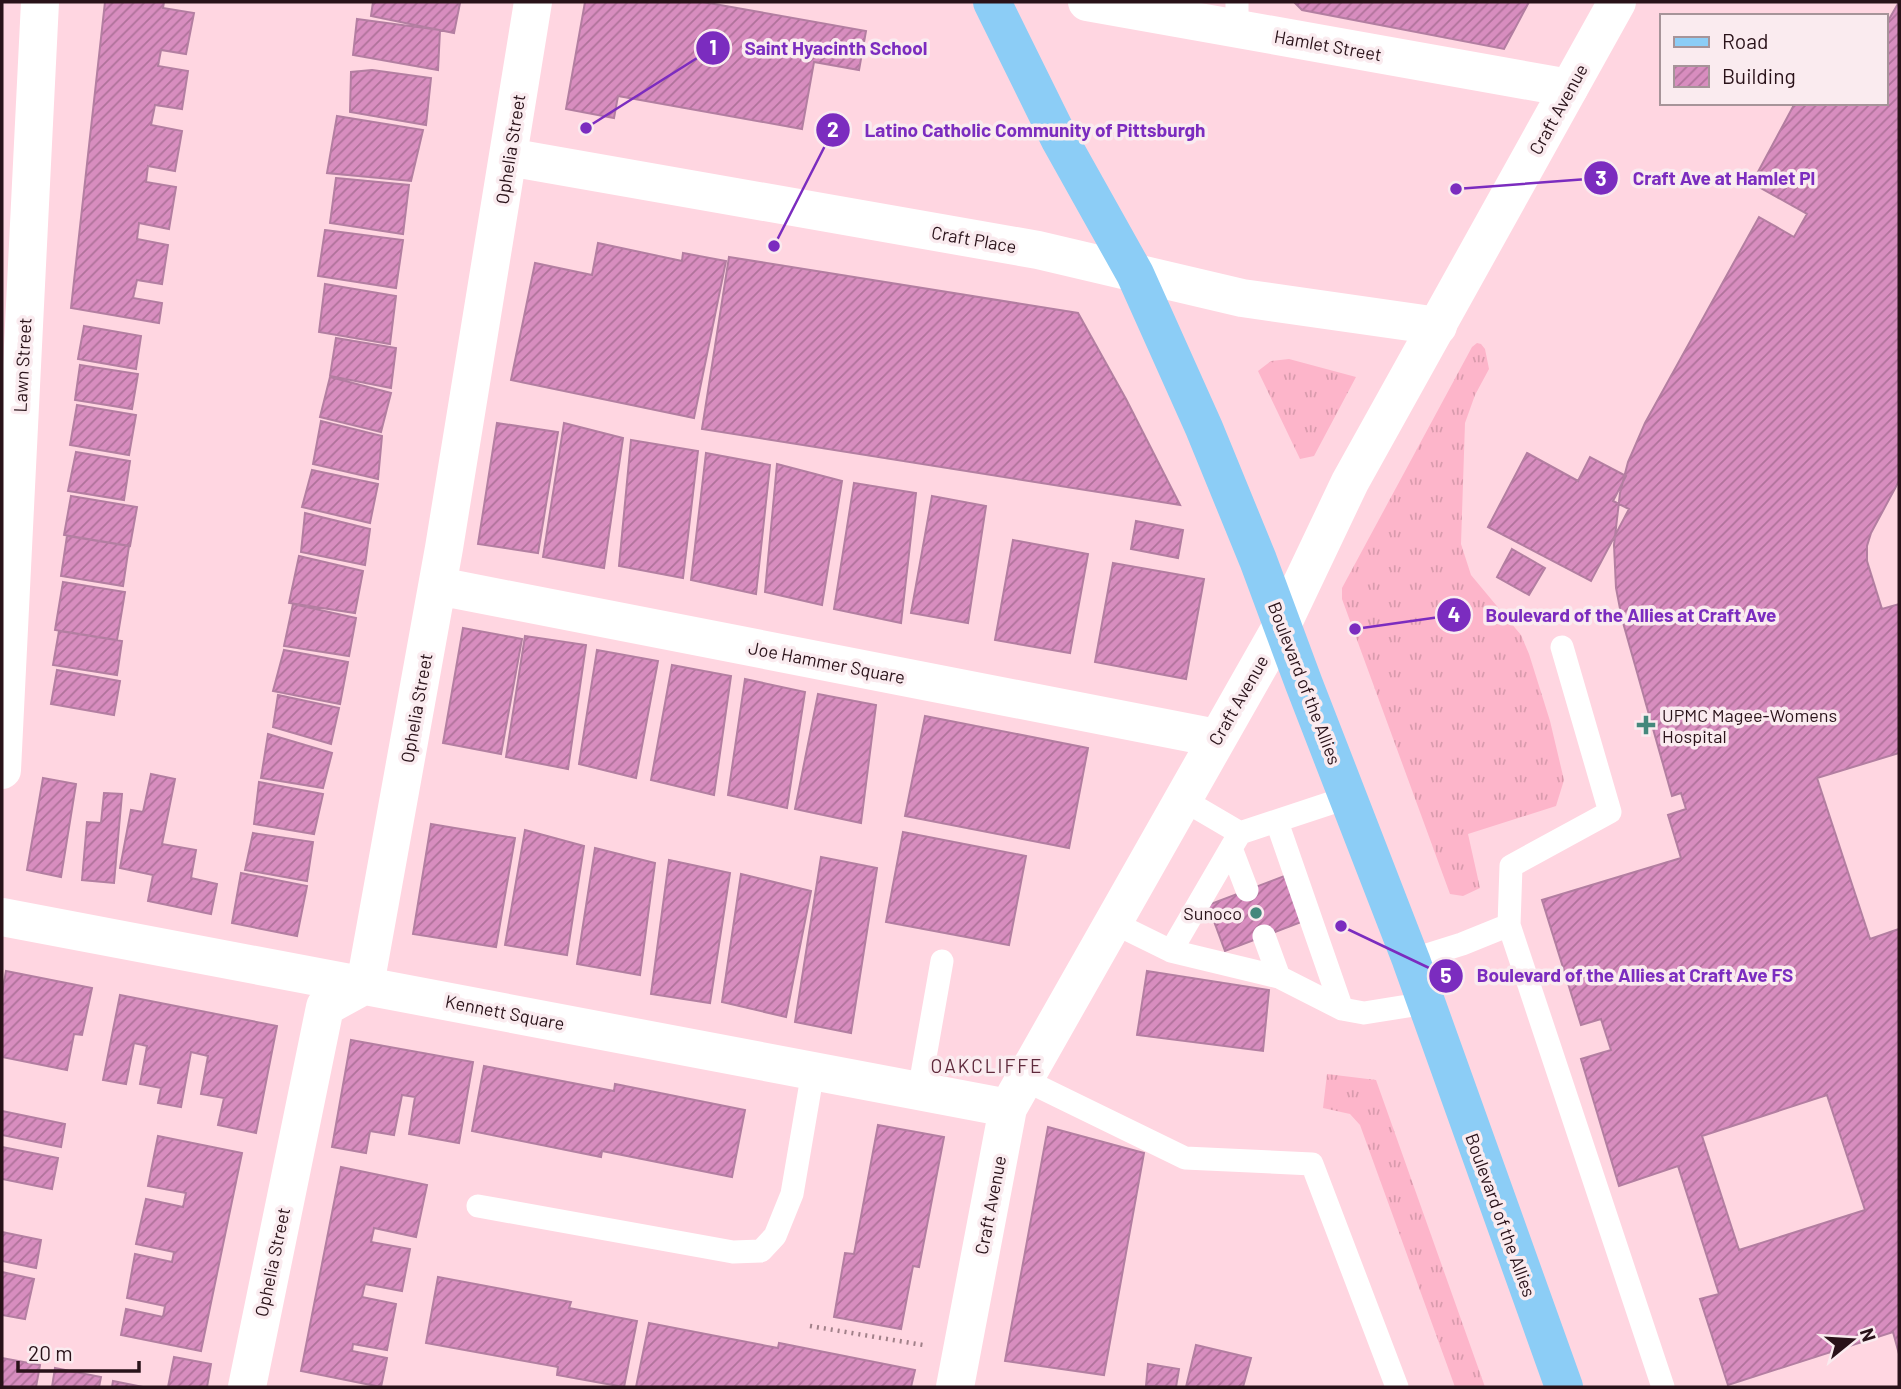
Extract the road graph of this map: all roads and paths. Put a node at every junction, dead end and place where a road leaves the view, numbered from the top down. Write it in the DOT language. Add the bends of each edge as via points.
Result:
graph roads {
  1 [pos="40,2"];
  2 [pos="533,2"];
  3 [pos="992,2"];
  4 [pos="1087,2"];
  5 [pos="1617,2"];
  6 [pos="1134,6"];
  7 [pos="1237,15"];
  8 [pos="1569,88"];
  9 [pos="508,157"];
  10 [pos="1135,274"];
  11 [pos="1438,326"];
  12 [pos="438,586"];
  13 [pos="1282,625"];
  14 [pos="1562,648"];
  15 [pos="1216,738"];
  16 [pos="2,770"];
  17 [pos="1349,797"];
  18 [pos="1182,799"];
  19 [pos="1277,822"];
  20 [pos="1235,840"];
  21 [pos="1247,890"];
  22 [pos="2,918"];
  23 [pos="1112,922"];
  24 [pos="1509,925"];
  25 [pos="1264,936"];
  26 [pos="1171,951"];
  27 [pos="1411,960"];
  28 [pos="942,961"];
  29 [pos="1279,977"];
  30 [pos="365,985"];
  31 [pos="1426,1003"];
  32 [pos="1342,1009"];
  33 [pos="813,1071"];
  34 [pos="919,1091"];
  35 [pos="1016,1094"];
  36 [pos="478,1206"];
  37 [pos="810,1326"];
  38 [pos="927,1345"];
  39 [pos="247,1387"];
  40 [pos="956,1387"];
  41 [pos="1397,1387"];
  42 [pos="1564,1387"];
  43 [pos="1663,1387"];
  1 -- 16 [label="street, Lawn Street"];
  2 -- 9 [label="street, Ophelia Street"];
  3 -- 10 [label="main road, Boulevard of the Allies" via="1060,140"];
  4 -- 6 [label="street, Hamlet Street"];
  5 -- 8 [label="street, Craft Avenue"];
  6 -- 7 [label="street, Hamlet Street"];
  7 -- 8 [label="street, Hamlet Street"];
  8 -- 11 [label="street, Craft Avenue"];
  9 -- 10 [label="street, Craft Place" via="1038,250"];
  9 -- 12 [label="street, Ophelia Street"];
  10 -- 11 [label="street, Craft Place" via="1242,298"];
  10 -- 13 [label="main road, Boulevard of the Allies" via="1209,440"];
  11 -- 13 [label="street, Craft Avenue" via="1350,482"];
  12 -- 15 [label="street, Joe Hammer Square"];
  12 -- 30 [label="street, Ophelia Street"];
  13 -- 15 [label="street, Craft Avenue"];
  13 -- 17 [label="main road, Boulevard of the Allies"];
  14 -- 24 [label="lane" via="1610,812 1511,866"];
  15 -- 18 [label="street, Craft Avenue"];
  17 -- 19 [label="lane"];
  17 -- 27 [label="main road, Boulevard of the Allies"];
  18 -- 20 [label="lane"];
  18 -- 23 [label="street, Craft Avenue"];
  19 -- 20 [label="lane"];
  19 -- 32 [label="lane"];
  20 -- 21 [label="lane"];
  20 -- 26 [label="lane"];
  22 -- 30 [label="street, Kennett Square"];
  23 -- 26 [label="lane"];
  23 -- 35 [label="street, Craft Avenue"];
  24 -- 27 [label="lane"];
  24 -- 43 [label="lane"];
  25 -- 29 [label="lane"];
  26 -- 29 [label="lane"];
  27 -- 31 [label="main road, Boulevard of the Allies"];
  28 -- 34 [label="lane"];
  29 -- 32 [label="lane"];
  30 -- 33 [label="street, Kennett Square"];
  30 -- 39 [label="street, Ophelia Street" via="325,1007"];
  31 -- 32 [label="lane" via="1364,1013"];
  31 -- 42 [label="main road, Boulevard of the Allies"];
  33 -- 34 [label="street, Kennett Square"];
  33 -- 36 [label="lane" via="792,1194 775,1236 761,1251 733,1252"];
  34 -- 35 [label="street, Kennett Square"];
  35 -- 40 [label="street, Craft Avenue"];
  35 -- 41 [label="lane" via="1185,1158 1312,1164"];
  37 -- 38 [label="path"];
}
